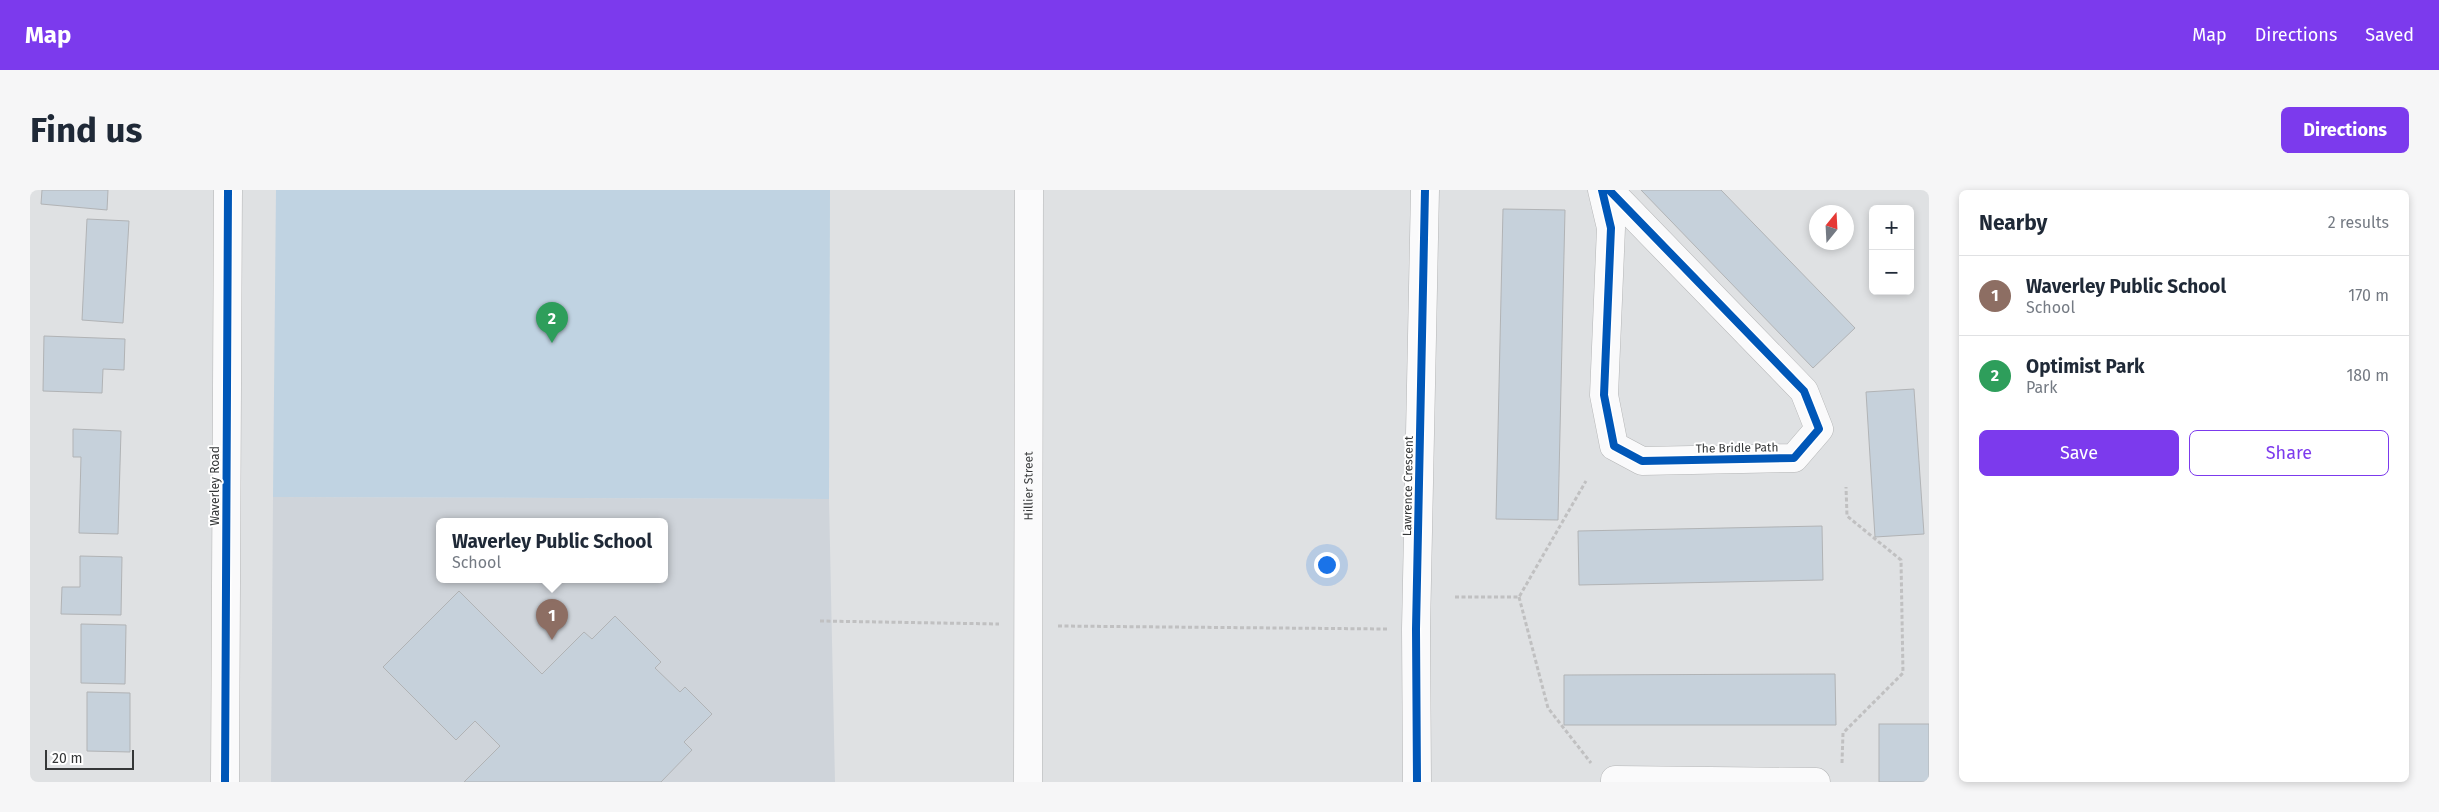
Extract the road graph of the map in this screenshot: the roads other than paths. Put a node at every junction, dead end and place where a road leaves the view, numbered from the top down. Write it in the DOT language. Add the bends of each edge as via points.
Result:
graph roads {
  1 [pos="228,190"];
  2 [pos="1029,190"];
  3 [pos="1425,190"];
  4 [pos="1602,190"];
  5 [pos="1609,190"];
  6 [pos="225,782"];
  7 [pos="1028,782"];
  8 [pos="1417,782"];
  9 [pos="1615,782"];
  10 [pos="1816,782"];
  1 -- 6 [label="street, Waverley Road"];
  2 -- 7 [label="street, Hillier Street"];
  3 -- 8 [label="street, Lawrence Crescent" via="1416,629"];
  4 -- 5 [label="street, The Bridle Path" via="1611,228 1604,395 1614,446 1642,461 1794,458 1819,429 1804,391"];
  9 -- 10 [label="street"];
}
